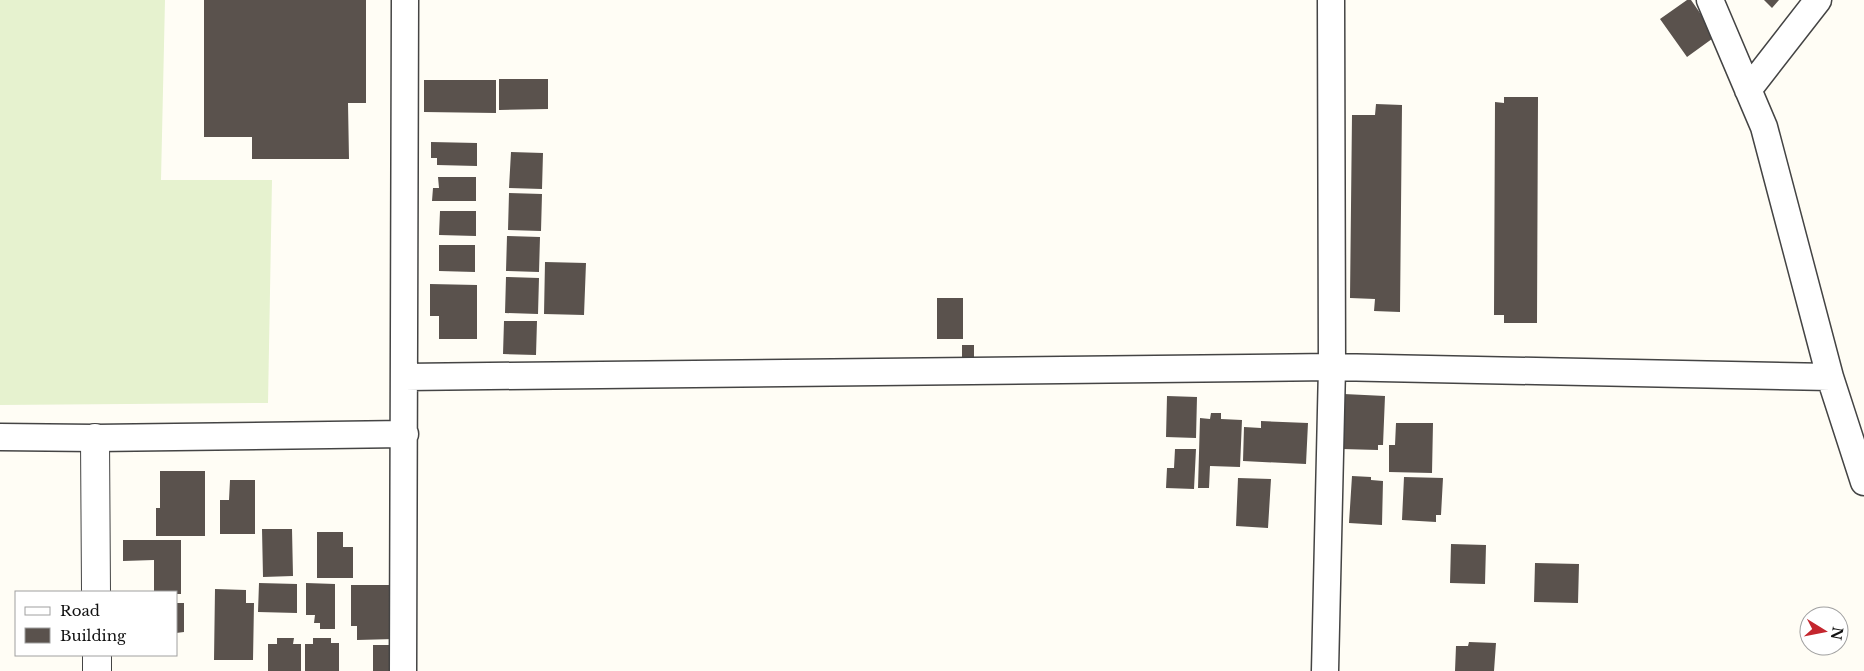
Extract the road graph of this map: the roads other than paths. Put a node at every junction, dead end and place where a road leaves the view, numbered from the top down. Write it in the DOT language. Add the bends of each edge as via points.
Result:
graph roads {
  1 [pos="405,0"];
  2 [pos="1331,0"];
  3 [pos="1710,0"];
  4 [pos="1818,0"];
  5 [pos="1748,90"];
  6 [pos="1332,367"];
  7 [pos="405,377"];
  8 [pos="1830,377"];
  9 [pos="405,434"];
  10 [pos="0,438"];
  11 [pos="94,438"];
  12 [pos="1864,482"];
  13 [pos="96,591"];
  14 [pos="97,656"];
  15 [pos="97,671"];
  16 [pos="403,671"];
  17 [pos="1325,671"];
  1 -- 7 [label="street"];
  2 -- 6 [label="street"];
  3 -- 5 [label="street"];
  4 -- 5 [label="street"];
  5 -- 8 [label="street" via="1764,127"];
  6 -- 7 [label="street"];
  6 -- 8 [label="street"];
  6 -- 17 [label="street"];
  7 -- 9 [label="street"];
  8 -- 12 [label="street"];
  9 -- 11 [label="street"];
  9 -- 16 [label="street"];
  10 -- 11 [label="street"];
  11 -- 13 [label="street"];
  14 -- 15 [label="street"];
}
